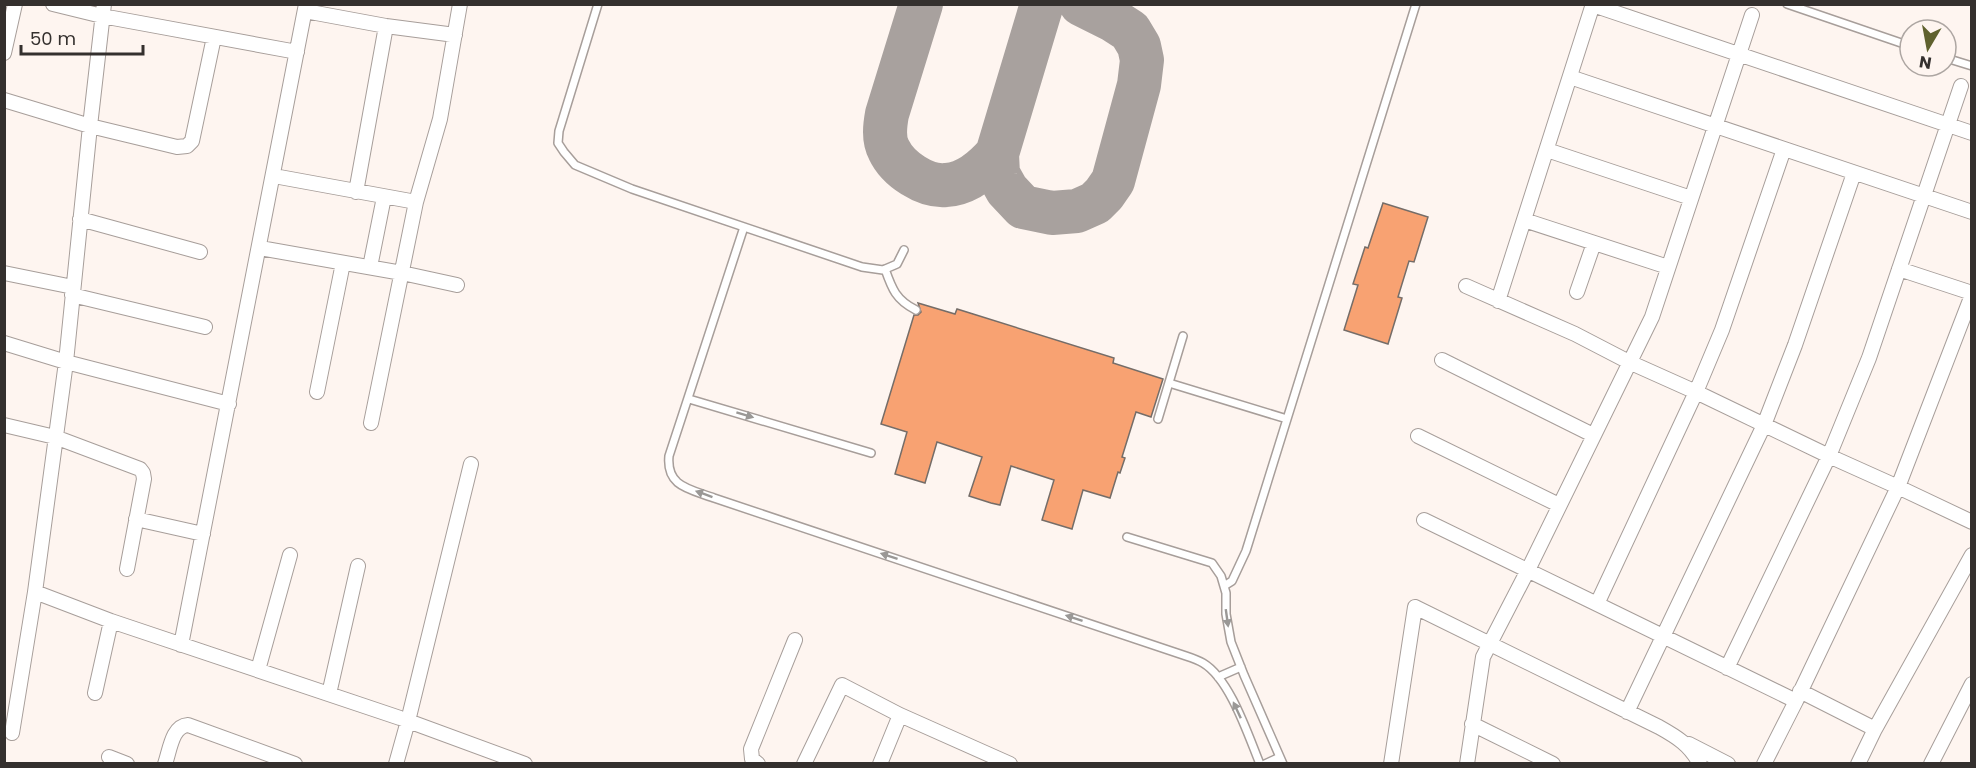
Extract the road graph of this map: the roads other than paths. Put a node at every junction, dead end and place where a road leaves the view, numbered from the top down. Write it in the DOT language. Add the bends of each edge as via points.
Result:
graph roads {
  1 [pos="15,4"];
  2 [pos="53,4"];
  3 [pos="460,4"];
  4 [pos="598,4"];
  5 [pos="1416,4"];
  6 [pos="1787,4"];
  7 [pos="1593,5"];
  8 [pos="305,8"];
  9 [pos="103,10"];
  10 [pos="1752,15"];
  11 [pos="386,26"];
  12 [pos="455,36"];
  13 [pos="214,37"];
  14 [pos="1898,42"];
  15 [pos="4,52"];
  16 [pos="297,52"];
  17 [pos="1739,54"];
  18 [pos="1570,77"];
  19 [pos="1961,86"];
  20 [pos="4,100"];
  21 [pos="1948,125"];
  22 [pos="90,126"];
  23 [pos="1715,126"];
  24 [pos="1971,133"];
  25 [pos="1784,149"];
  26 [pos="1546,150"];
  27 [pos="1854,173"];
  28 [pos="274,176"];
  29 [pos="356,192"];
  30 [pos="1924,196"];
  31 [pos="384,197"];
  32 [pos="1691,198"];
  33 [pos="416,202"];
  34 [pos="1971,212"];
  35 [pos="80,219"];
  36 [pos="1524,220"];
  37 [pos="744,227"];
  38 [pos="1594,243"];
  39 [pos="260,248"];
  40 [pos="904,250"];
  41 [pos="200,252"];
  42 [pos="343,263"];
  43 [pos="370,267"];
  44 [pos="1668,267"];
  45 [pos="885,269"];
  46 [pos="1899,269"];
  47 [pos="4,273"];
  48 [pos="402,273"];
  49 [pos="458,285"];
  50 [pos="1466,286"];
  51 [pos="73,291"];
  52 [pos="1577,292"];
  53 [pos="1971,294"];
  54 [pos="1498,301"];
  55 [pos="916,310"];
  56 [pos="205,327"];
  57 [pos="1183,336"];
  58 [pos="4,344"];
  59 [pos="1442,360"];
  60 [pos="66,362"];
  61 [pos="1629,362"];
  62 [pos="1169,383"];
  63 [pos="316,392"];
  64 [pos="1696,392"];
  65 [pos="689,399"];
  66 [pos="229,404"];
  67 [pos="1158,419"];
  68 [pos="1287,419"];
  69 [pos="371,423"];
  70 [pos="1764,425"];
  71 [pos="5,427"];
  72 [pos="1593,435"];
  73 [pos="1418,436"];
  74 [pos="55,437"];
  75 [pos="871,453"];
  76 [pos="1829,456"];
  77 [pos="471,464"];
  78 [pos="1898,487"];
  79 [pos="1559,505"];
  80 [pos="136,519"];
  81 [pos="1424,520"];
  82 [pos="1971,522"];
  83 [pos="203,534"];
  84 [pos="1127,537"];
  85 [pos="290,555"];
  86 [pos="1971,555"];
  87 [pos="358,566"];
  88 [pos="127,569"];
  89 [pos="1528,570"];
  90 [pos="1224,586"];
  91 [pos="35,592"];
  92 [pos="1597,604"];
  93 [pos="111,621"];
  94 [pos="1663,637"];
  95 [pos="795,640"];
  96 [pos="1490,644"];
  97 [pos="181,645"];
  98 [pos="1241,667"];
  99 [pos="1727,668"];
  100 [pos="258,670"];
  101 [pos="1218,677"];
  102 [pos="1971,684"];
  103 [pos="95,693"];
  104 [pos="329,694"];
  105 [pos="1798,696"];
  106 [pos="1627,712"];
  107 [pos="900,715"];
  108 [pos="408,721"];
  109 [pos="1472,724"];
  110 [pos="1875,729"];
  111 [pos="12,733"];
  112 [pos="1684,741"];
  113 [pos="109,757"];
  114 [pos="982,758"];
  115 [pos="1282,760"];
  116 [pos="280,761"];
  117 [pos="1696,762"];
  118 [pos="127,764"];
  119 [pos="165,764"];
  120 [pos="295,764"];
  121 [pos="396,764"];
  122 [pos="525,764"];
  123 [pos="758,764"];
  124 [pos="804,764"];
  125 [pos="880,764"];
  126 [pos="1010,764"];
  127 [pos="1260,764"];
  128 [pos="1265,764"];
  129 [pos="1391,764"];
  130 [pos="1467,764"];
  131 [pos="1553,764"];
  132 [pos="1728,764"];
  133 [pos="1764,764"];
  134 [pos="1858,764"];
  135 [pos="1931,764"];
  1 -- 15 [label="street"];
  2 -- 9 [label="street"];
  3 -- 12 [label="street"];
  4 -- 37 [label="lane" via="559,131 558,142 564,153 575,165 623,185"];
  5 -- 68 [label="lane"];
  6 -- 14 [label="lane"];
  7 -- 17 [label="street"];
  7 -- 18 [label="street"];
  8 -- 11 [label="street"];
  8 -- 16 [label="street"];
  9 -- 13 [label="street"];
  9 -- 22 [label="street"];
  10 -- 17 [label="street"];
  11 -- 12 [label="street"];
  11 -- 29 [label="street"];
  12 -- 33 [label="street" via="440,119"];
  13 -- 16 [label="street"];
  13 -- 22 [label="street" via="192,141 187,146"];
  16 -- 28 [label="street"];
  17 -- 21 [label="street"];
  17 -- 23 [label="street"];
  18 -- 23 [label="street"];
  18 -- 26 [label="street"];
  19 -- 21 [label="street"];
  20 -- 22 [label="street"];
  21 -- 24 [label="street"];
  21 -- 30 [label="street"];
  22 -- 35 [label="street"];
  23 -- 25 [label="street"];
  23 -- 32 [label="street"];
  25 -- 27 [label="street"];
  25 -- 64 [label="street" via="1722,330"];
  26 -- 32 [label="street"];
  26 -- 36 [label="street"];
  27 -- 30 [label="street"];
  27 -- 70 [label="street"];
  28 -- 29 [label="street"];
  28 -- 39 [label="street"];
  29 -- 31 [label="street"];
  30 -- 34 [label="street"];
  30 -- 46 [label="street"];
  31 -- 33 [label="street"];
  31 -- 43 [label="street"];
  32 -- 44 [label="street"];
  33 -- 48 [label="street"];
  35 -- 41 [label="street"];
  35 -- 51 [label="street"];
  36 -- 38 [label="street"];
  36 -- 54 [label="street"];
  37 -- 45 [label="lane" via="862,267"];
  37 -- 65 [label="lane"];
  38 -- 44 [label="street"];
  38 -- 52 [label="street"];
  39 -- 42 [label="street"];
  39 -- 66 [label="street"];
  40 -- 45 [label="lane" via="897,264"];
  42 -- 43 [label="street"];
  42 -- 63 [label="street"];
  43 -- 48 [label="street"];
  44 -- 61 [label="street" via="1652,317"];
  45 -- 55 [label="lane" via="896,296"];
  46 -- 53 [label="street"];
  46 -- 76 [label="street" via="1869,358"];
  47 -- 51 [label="street"];
  48 -- 49 [label="street"];
  48 -- 69 [label="street"];
  50 -- 54 [label="street"];
  51 -- 56 [label="street"];
  51 -- 60 [label="street"];
  53 -- 78 [label="street"];
  54 -- 61 [label="street"];
  57 -- 62 [label="lane"];
  58 -- 60 [label="street"];
  59 -- 72 [label="street"];
  60 -- 66 [label="street"];
  60 -- 74 [label="street"];
  61 -- 64 [label="street"];
  61 -- 72 [label="street"];
  62 -- 67 [label="lane"];
  62 -- 68 [label="lane"];
  64 -- 70 [label="street"];
  64 -- 92 [label="street"];
  65 -- 75 [label="lane, one-way"];
  101 -- 65 [label="lane, one-way" via="1204,664 1186,656 686,488 672,479 668,469"];
  66 -- 83 [label="street"];
  68 -- 90 [label="lane" via="1240,566 1232,581"];
  70 -- 76 [label="street"];
  70 -- 94 [label="street"];
  71 -- 74 [label="street"];
  72 -- 79 [label="street"];
  73 -- 79 [label="street"];
  74 -- 80 [label="street" via="143,473"];
  74 -- 91 [label="street"];
  76 -- 78 [label="street"];
  76 -- 99 [label="street"];
  77 -- 108 [label="street"];
  78 -- 82 [label="street"];
  78 -- 105 [label="street"];
  79 -- 89 [label="street"];
  80 -- 83 [label="street"];
  80 -- 88 [label="street"];
  81 -- 89 [label="street"];
  83 -- 97 [label="street"];
  84 -- 90 [label="lane" via="1212,563"];
  85 -- 100 [label="street"];
  86 -- 110 [label="street"];
  87 -- 104 [label="street"];
  89 -- 92 [label="street"];
  89 -- 96 [label="street"];
  90 -- 98 [label="lane, one-way" via="1231,642"];
  91 -- 93 [label="street"];
  91 -- 111 [label="street"];
  92 -- 94 [label="street"];
  93 -- 97 [label="street"];
  93 -- 103 [label="street"];
  94 -- 99 [label="street"];
  94 -- 106 [label="street"];
  95 -- 123 [label="street" via="752,749 752,759"];
  96 -- 106 [label="street"];
  96 -- 109 [label="street" via="1483,657"];
  96 -- 129 [label="street" via="1415,607"];
  97 -- 100 [label="street"];
  98 -- 101 [label="lane"];
  98 -- 115 [label="lane"];
  99 -- 105 [label="street"];
  100 -- 104 [label="street"];
  127 -- 101 [label="lane, one-way" via="1235,705"];
  102 -- 135 [label="street"];
  104 -- 108 [label="street"];
  105 -- 110 [label="street"];
  105 -- 133 [label="street"];
  106 -- 112 [label="street"];
  107 -- 114 [label="street"];
  107 -- 124 [label="street" via="842,685"];
  107 -- 125 [label="street"];
  108 -- 121 [label="street"];
  108 -- 122 [label="street"];
  109 -- 130 [label="street"];
  109 -- 131 [label="street"];
  110 -- 134 [label="street"];
  112 -- 117 [label="street"];
  112 -- 132 [label="street"];
  113 -- 118 [label="street"];
  114 -- 126 [label="street"];
  115 -- 128 [label="lane"];
  116 -- 119 [label="street" via="188,725 176,730"];
  116 -- 120 [label="street"];
}
